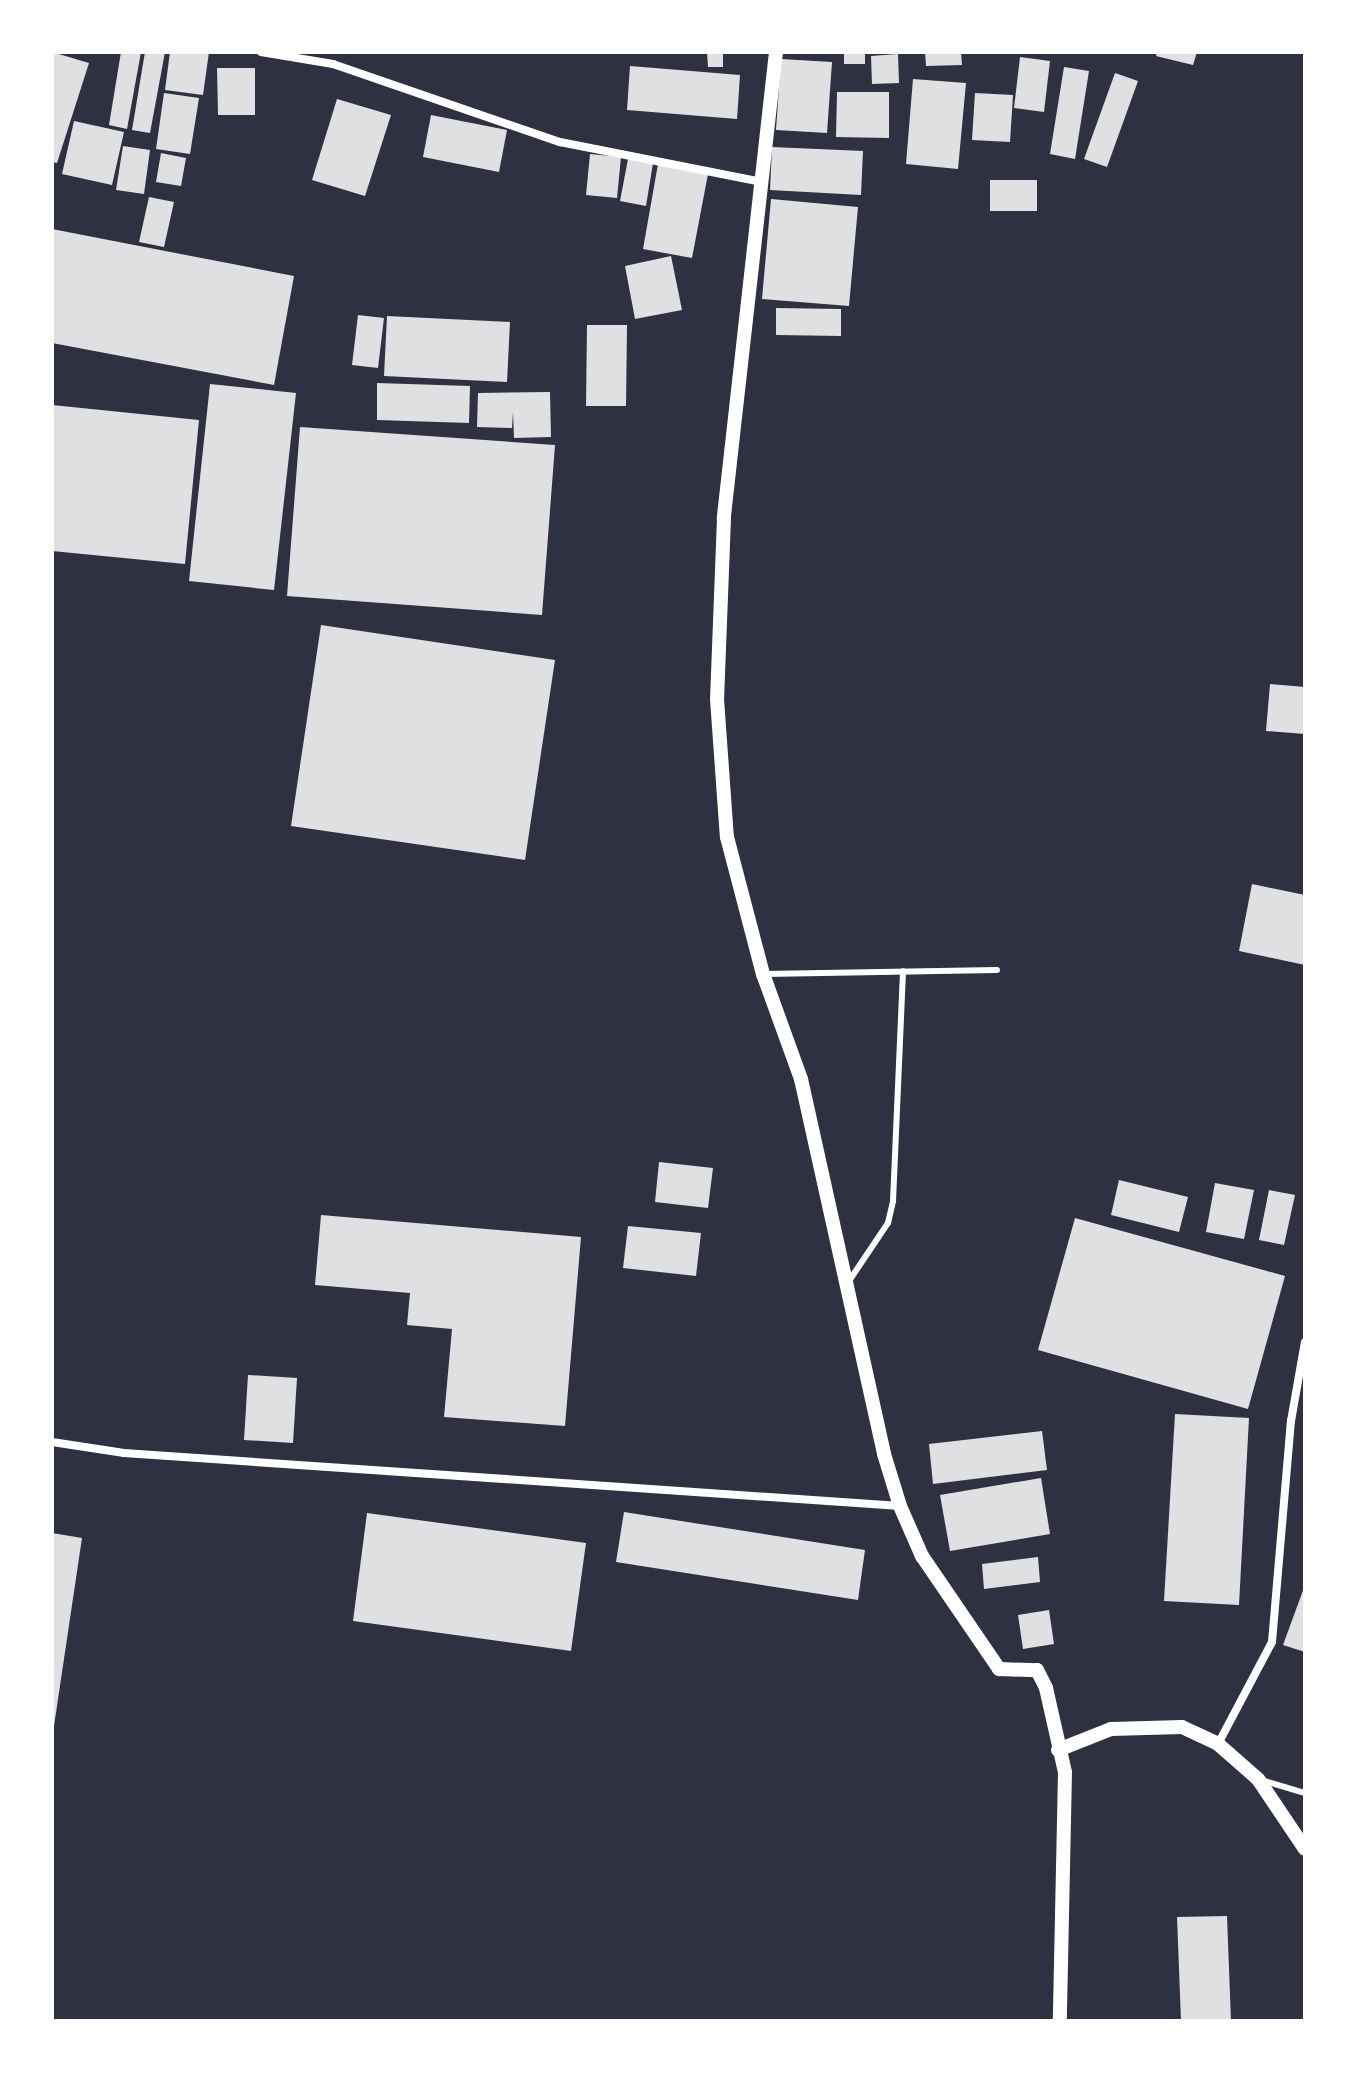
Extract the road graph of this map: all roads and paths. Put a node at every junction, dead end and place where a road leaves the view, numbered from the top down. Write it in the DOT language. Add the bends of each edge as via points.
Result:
graph roads {
  1 [pos="261,52"];
  2 [pos="776,52"];
  3 [pos="762,182"];
  4 [pos="997,970"];
  5 [pos="903,971"];
  6 [pos="763,974"];
  7 [pos="849,1281"];
  8 [pos="1305,1342"];
  9 [pos="52,1442"];
  10 [pos="900,1506"];
  11 [pos="1218,1744"];
  12 [pos="1058,1750"];
  13 [pos="1258,1779"];
  14 [pos="1305,1793"];
  15 [pos="1305,1849"];
  16 [pos="1060,2021"];
  1 -- 3 [label="street" via="333,64 560,142"];
  2 -- 3 [label="street"];
  3 -- 6 [label="street" via="724,518 717,699 727,837"];
  4 -- 5 [label="lane"];
  5 -- 6 [label="lane"];
  5 -- 7 [label="lane" via="893,1201 888,1223"];
  6 -- 7 [label="street" via="801,1079"];
  7 -- 10 [label="street" via="884,1454"];
  8 -- 11 [label="street" via="1291,1421 1272,1642"];
  9 -- 10 [label="street" via="124,1453"];
  10 -- 12 [label="street" via="929,1568 999,1669 1037,1670"];
  11 -- 12 [label="street" via="1182,1727 1148,1726 1111,1729"];
  11 -- 13 [label="street"];
  12 -- 16 [label="street" via="1065,1772"];
  13 -- 14 [label="lane"];
  13 -- 15 [label="street"];
}
